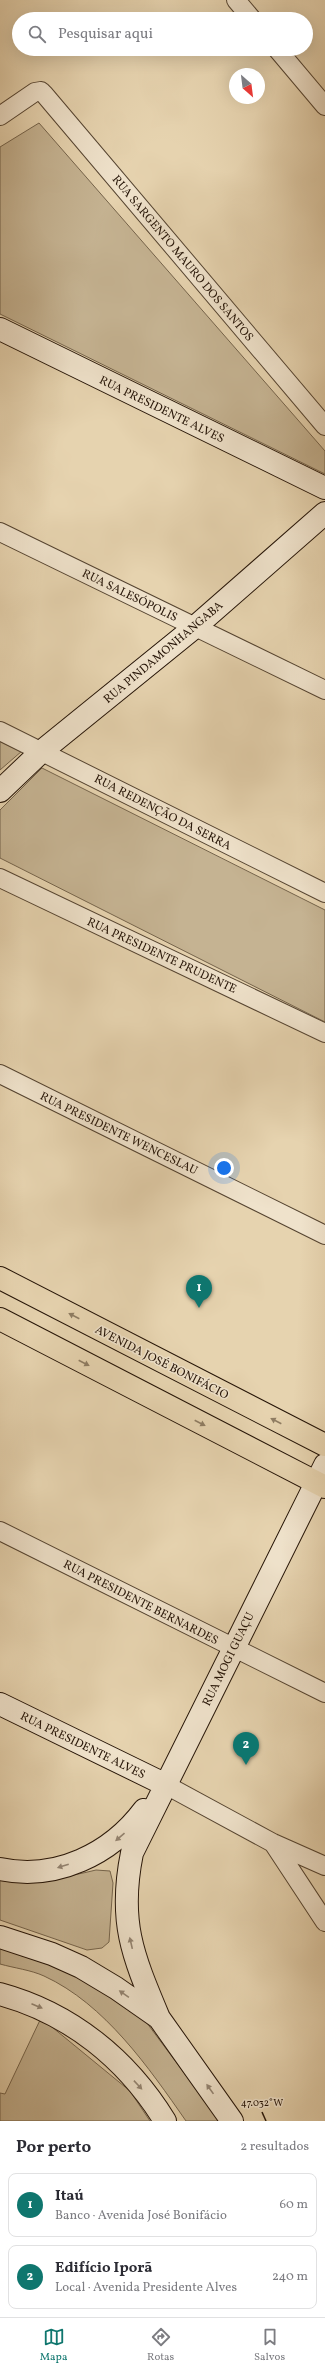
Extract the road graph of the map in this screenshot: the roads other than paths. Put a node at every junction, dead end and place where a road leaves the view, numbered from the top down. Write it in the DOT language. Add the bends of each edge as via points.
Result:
graph roads {
  1 [pos="236,0"];
  2 [pos="246,12"];
  3 [pos="283,56"];
  4 [pos="325,106"];
  5 [pos="0,116"];
  6 [pos="0,329"];
  7 [pos="325,426"];
  8 [pos="325,488"];
  9 [pos="325,513"];
  10 [pos="0,532"];
  11 [pos="195,627"];
  12 [pos="325,690"];
  13 [pos="0,731"];
  14 [pos="42,751"];
  15 [pos="0,791"];
  16 [pos="0,878"];
  17 [pos="325,893"];
  18 [pos="325,1033"];
  19 [pos="0,1074"];
  20 [pos="325,1235"];
  21 [pos="0,1278"];
  22 [pos="0,1320"];
  23 [pos="325,1445"];
  24 [pos="322,1478"];
  25 [pos="0,1531"];
  26 [pos="234,1649"];
  27 [pos="325,1693"];
  28 [pos="0,1704"];
  29 [pos="166,1785"];
  30 [pos="273,1843"];
  31 [pos="99,1852"];
  32 [pos="325,1866"];
  33 [pos="0,1869"];
  34 [pos="127,1876"];
  35 [pos="325,1922"];
  36 [pos="0,1937"];
  37 [pos="0,1994"];
  38 [pos="159,2018"];
  39 [pos="165,2121"];
  40 [pos="232,2121"];
  1 -- 2 [label="street"];
  3 -- 4 [label="street"];
  5 -- 7 [label="street, RUA SARGENTO MAURO DOS SANTOS" via="35,92 41,92"];
  6 -- 8 [label="street, RUA PRESIDENTE ALVES"];
  9 -- 11 [label="street, RUA PINDAMONHANGABA"];
  10 -- 11 [label="street, RUA SALESÓPOLIS"];
  11 -- 12 [label="street, RUA SALESÓPOLIS"];
  11 -- 14 [label="street, RUA PINDAMONHANGABA"];
  13 -- 14 [label="street, RUA REDENÇÃO DA SERRA"];
  14 -- 15 [label="street, RUA PINDAMONHANGABA"];
  14 -- 17 [label="street, RUA REDENÇÃO DA SERRA"];
  16 -- 18 [label="street, RUA PRESIDENTE PRUDENTE"];
  19 -- 20 [label="street, RUA PRESIDENTE WENCESLAU"];
  23 -- 21 [label="main road, AVENIDA JOSÉ BONIFÁCIO, one-way"];
  22 -- 24 [label="main road, one-way"];
  24 -- 26 [label="street, RUA MOGI GUAÇU"];
  25 -- 26 [label="street, RUA PRESIDENTE BERNARDES"];
  26 -- 27 [label="street, RUA PRESIDENTE BERNARDES"];
  26 -- 29 [label="street, RUA MOGI GUAÇU"];
  28 -- 29 [label="street, RUA PRESIDENTE ALVES"];
  29 -- 30 [label="street"];
  29 -- 31 [label="street, one-way" via="124,1834"];
  29 -- 34 [label="street, RUA MOGI GUAÇU" via="132,1853"];
  30 -- 32 [label="street"];
  30 -- 35 [label="street"];
  31 -- 33 [label="street, one-way" via="56,1868 13,1872"];
  31 -- 34 [label="street" via="116,1860"];
  38 -- 34 [label="street, one-way" via="136,1962 126,1922"];
  38 -- 36 [label="street, one-way" via="81,1967 52,1954"];
  37 -- 39 [label="street, one-way" via="49,2012 106,2050 152,2100"];
  40 -- 38 [label="street, one-way"];
}
